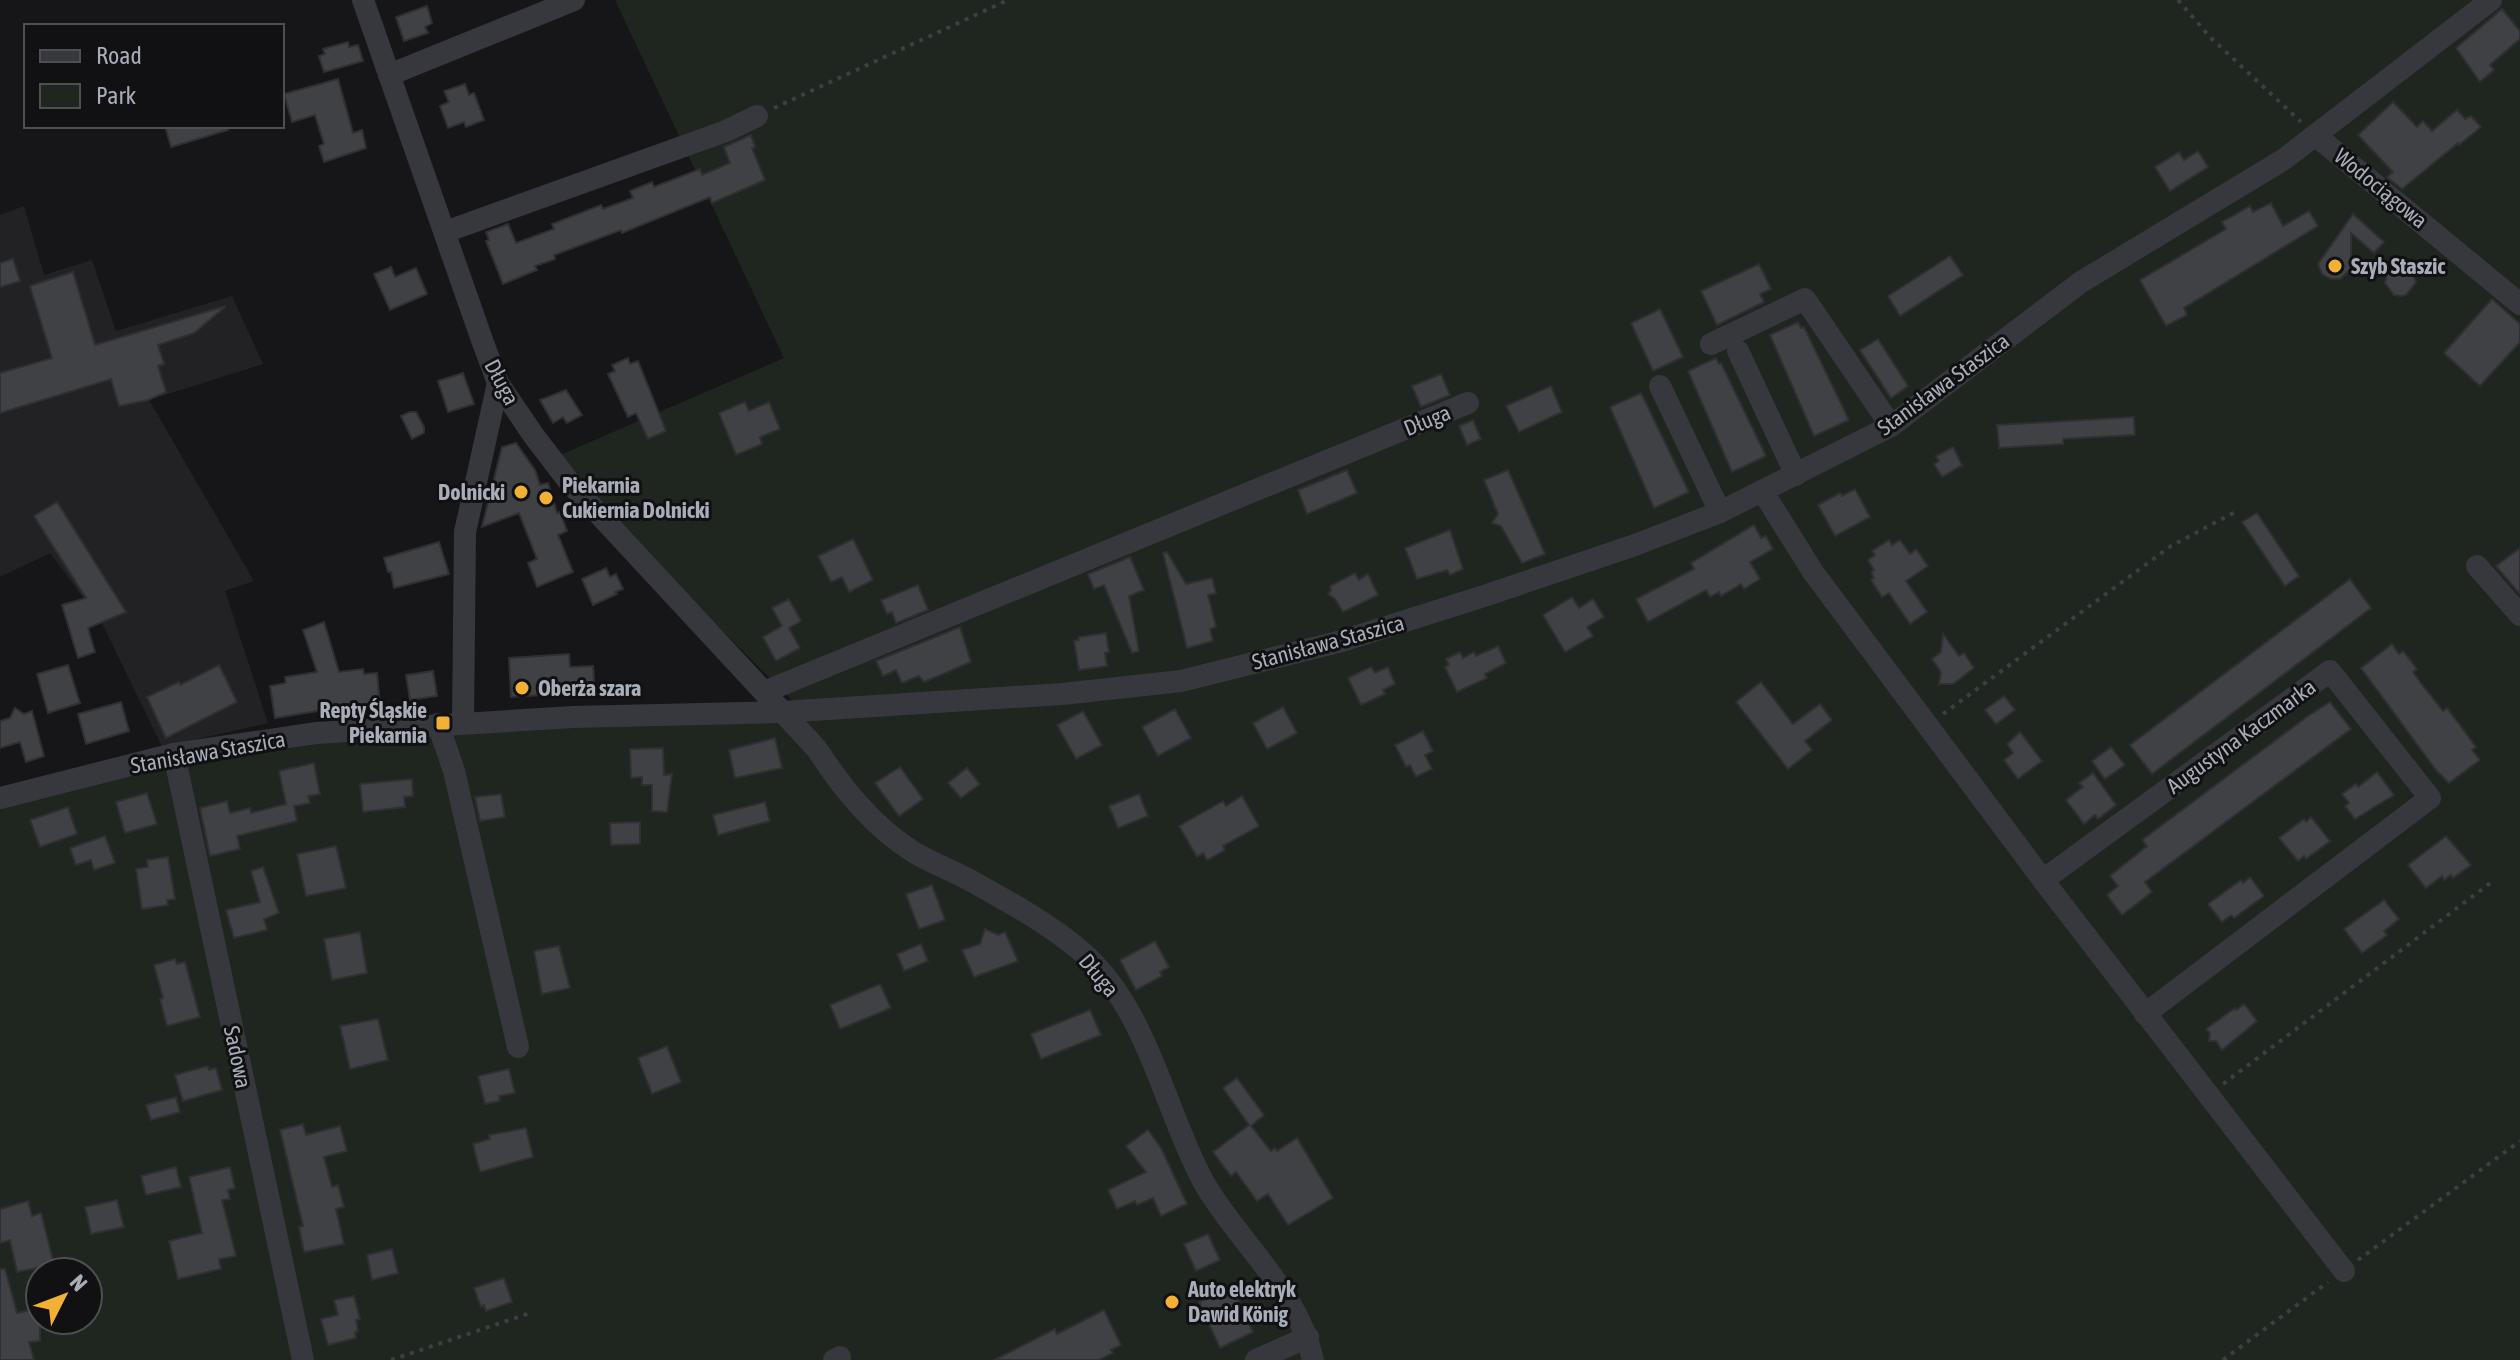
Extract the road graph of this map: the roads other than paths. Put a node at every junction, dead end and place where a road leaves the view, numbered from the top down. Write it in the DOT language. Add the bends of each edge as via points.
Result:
graph roads {
  1 [pos="363,0"];
  2 [pos="574,0"];
  3 [pos="2491,0"];
  4 [pos="389,75"];
  5 [pos="757,116"];
  6 [pos="2315,135"];
  7 [pos="445,232"];
  8 [pos="2520,304"];
  9 [pos="1711,344"];
  10 [pos="1738,351"];
  11 [pos="498,383"];
  12 [pos="1660,386"];
  13 [pos="1468,403"];
  14 [pos="1891,426"];
  15 [pos="1796,475"];
  16 [pos="1763,492"];
  17 [pos="1720,512"];
  18 [pos="2477,566"];
  19 [pos="2520,615"];
  20 [pos="764,692"];
  21 [pos="782,712"];
  22 [pos="463,722"];
  23 [pos="438,724"];
  24 [pos="174,754"];
  25 [pos="0,798"];
  26 [pos="2043,880"];
  27 [pos="2145,1014"];
  28 [pos="518,1047"];
  29 [pos="2344,1271"];
  30 [pos="1308,1337"];
  31 [pos="303,1360"];
  32 [pos="1256,1360"];
  33 [pos="1313,1360"];
  1 -- 4 [label="street, Długa"];
  2 -- 4 [label="street"];
  3 -- 6 [label="street, Stanisława Staszica"];
  4 -- 7 [label="street, Długa"];
  5 -- 7 [label="street"];
  6 -- 8 [label="street, Wodociągowa"];
  6 -- 14 [label="street, Stanisława Staszica" via="2283,160 2081,282"];
  7 -- 11 [label="street, Długa"];
  9 -- 14 [label="street" via="1805,299"];
  10 -- 15 [label="street"];
  11 -- 20 [label="street, Długa" via="570,483"];
  11 -- 22 [label="street" via="465,532"];
  12 -- 17 [label="street"];
  13 -- 20 [label="street, Długa"];
  14 -- 15 [label="street, Stanisława Staszica"];
  15 -- 16 [label="street, Stanisława Staszica"];
  16 -- 17 [label="street, Stanisława Staszica"];
  16 -- 26 [label="street" via="1813,572"];
  17 -- 21 [label="street, Stanisława Staszica" via="1356,637 1181,681"];
  18 -- 19 [label="street"];
  20 -- 21 [label="street, Długa"];
  21 -- 22 [label="street, Stanisława Staszica"];
  21 -- 30 [label="street, Długa" via="860,807 888,832 1062,937 1100,971 1130,1014 1208,1188 1281,1286"];
  22 -- 23 [label="street, Stanisława Staszica"];
  23 -- 24 [label="street, Stanisława Staszica" via="317,733"];
  23 -- 28 [label="street" via="454,771"];
  24 -- 25 [label="street, Stanisława Staszica"];
  24 -- 31 [label="street, Sadowa"];
  26 -- 27 [label="street"];
  26 -- 27 [label="street, Augustyna Kaczmarka" via="2330,671 2430,798"];
  27 -- 29 [label="street"];
  30 -- 32 [label="street"];
  30 -- 33 [label="street, Długa"];
}
